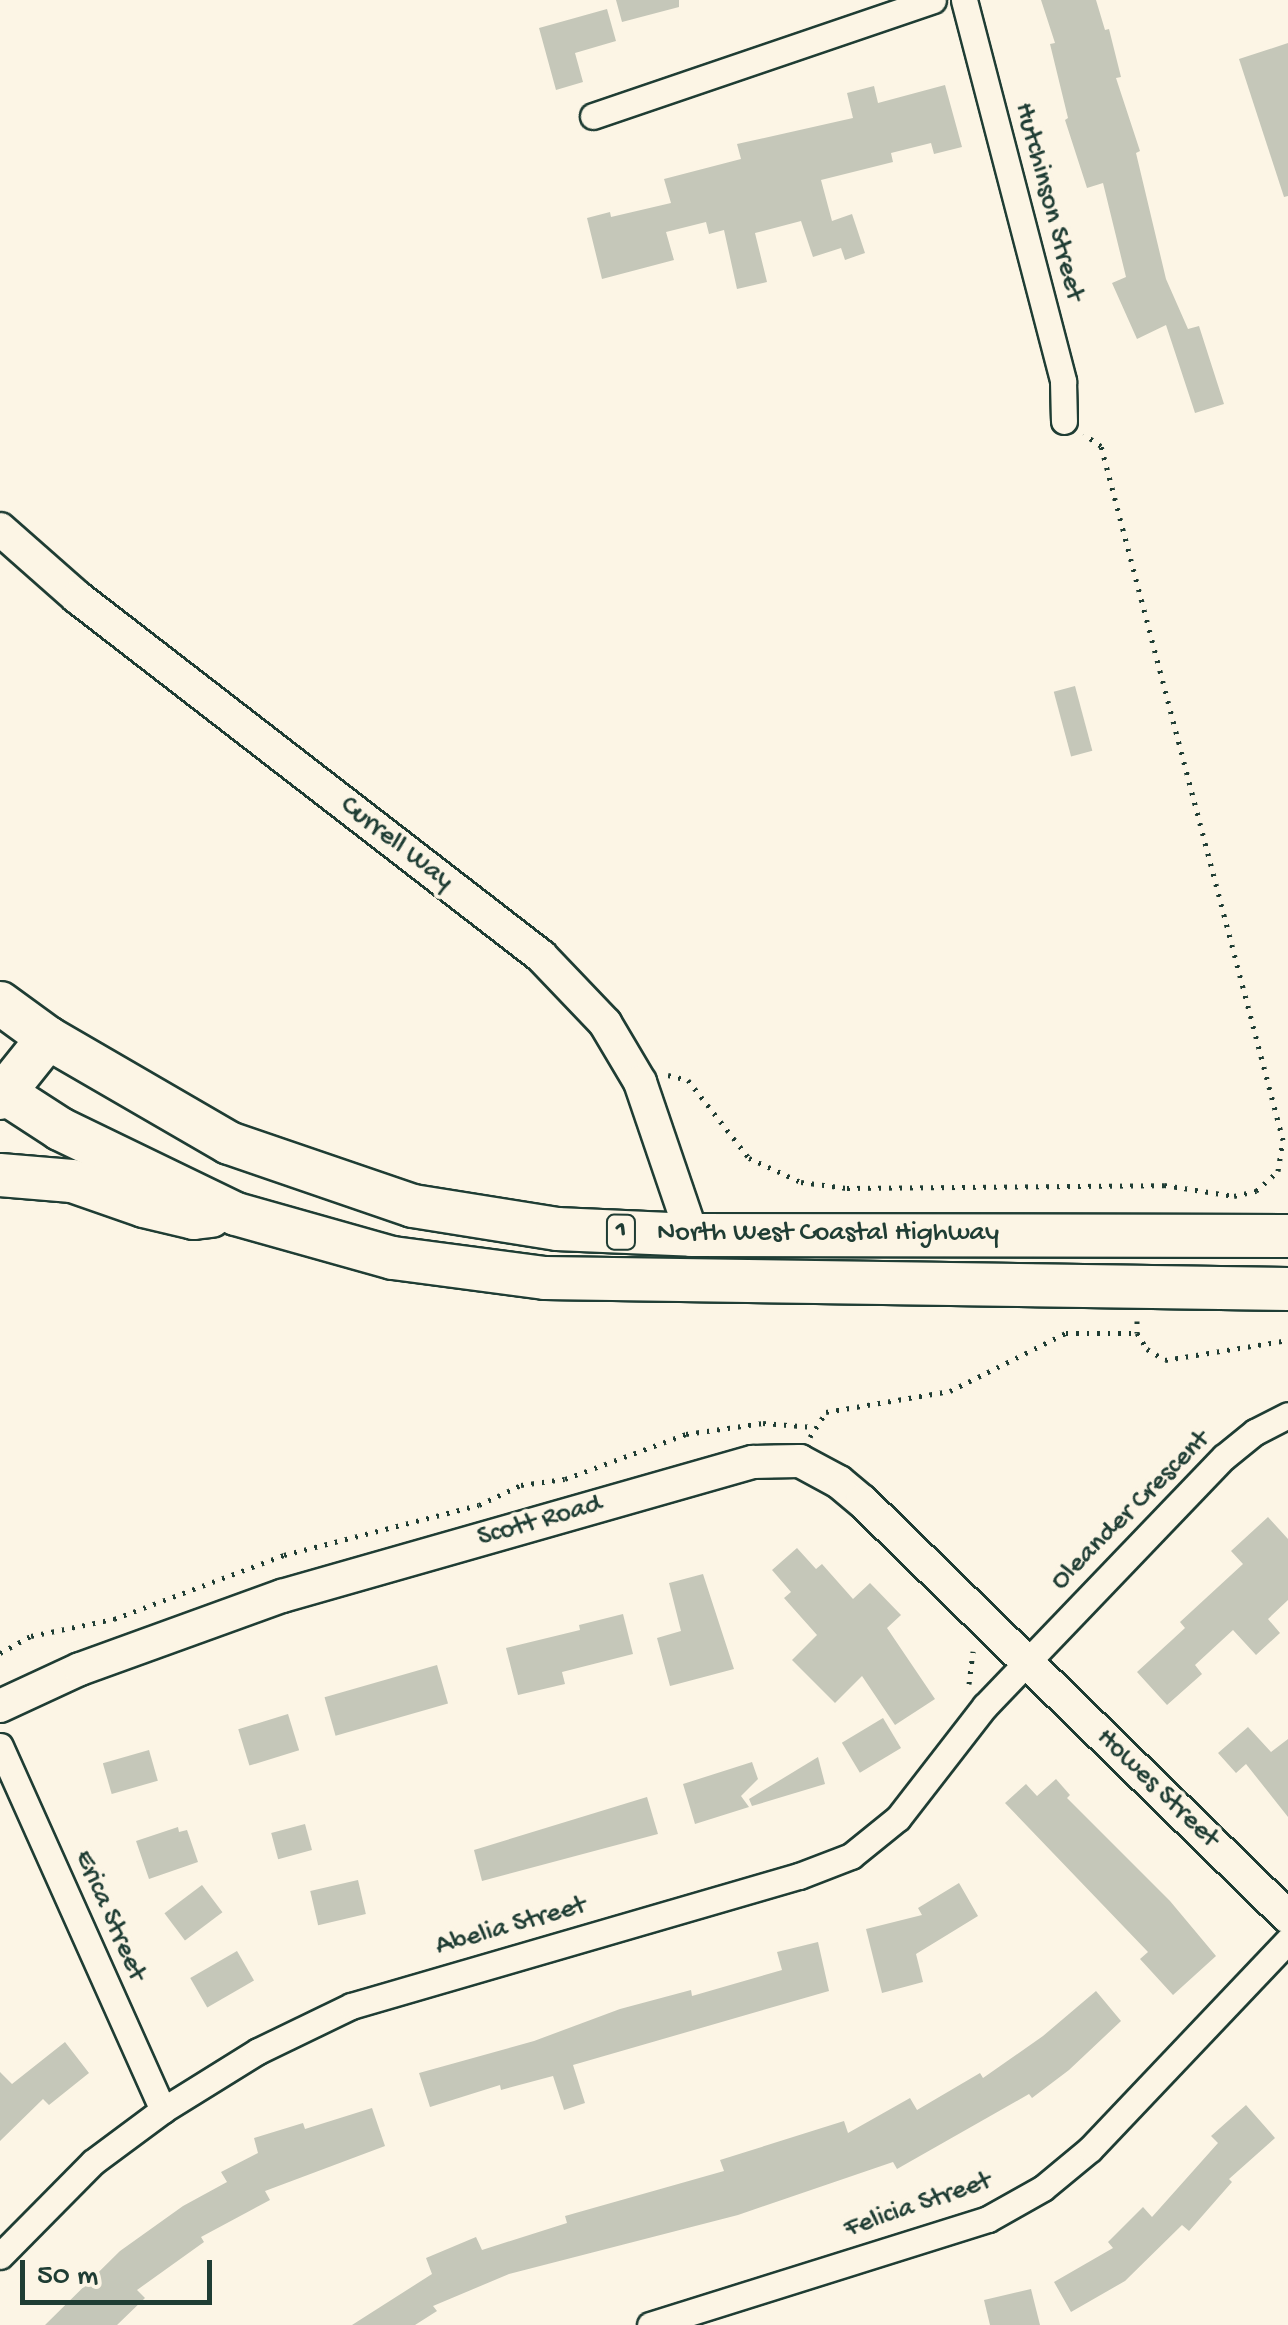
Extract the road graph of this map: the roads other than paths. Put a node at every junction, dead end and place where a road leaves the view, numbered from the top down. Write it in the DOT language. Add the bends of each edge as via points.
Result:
graph roads {
  1 [pos="933,0"];
  2 [pos="964,0"];
  3 [pos="593,116"];
  4 [pos="1064,421"];
  5 [pos="0,529"];
  6 [pos="2,1008"];
  7 [pos="48,1038"];
  8 [pos="1,1094"];
  9 [pos="0,1175"];
  10 [pos="236,1214"];
  11 [pos="692,1235"];
  12 [pos="1288,1236"];
  13 [pos="1288,1289"];
  14 [pos="1288,1415"];
  15 [pos="1026,1662"];
  16 [pos="0,1706"];
  17 [pos="0,1746"];
  18 [pos="1288,1917"];
  19 [pos="1288,1940"];
  20 [pos="163,2110"];
  21 [pos="0,2256"];
  22 [pos="688,2319"];
  23 [pos="650,2325"];
  1 -- 3 [label="street"];
  2 -- 4 [label="street, Hutchinson Street" via="1063,381"];
  5 -- 11 [label="street, Currell Way" via="77,597 541,956 605,1024 640,1082"];
  6 -- 7 [label="highway, North West Coastal Highway / 1"];
  7 -- 8 [label="highway"];
  7 -- 11 [label="highway, North West Coastal Highway / 1" via="229,1143 413,1206 557,1229"];
  8 -- 10 [label="highway, North West Coastal Highway / 1"];
  9 -- 10 [label="highway" via="72,1181 194,1218"];
  10 -- 13 [label="highway, North West Coastal Highway / 1" via="393,1258 544,1278"];
  11 -- 12 [label="highway, North West Coastal Highway / 1"];
  14 -- 15 [label="street, Oleander Crescent" via="1224,1457"];
  15 -- 16 [label="street, Scott Road" via="839,1482 800,1462 752,1462 282,1596"];
  15 -- 18 [label="street, Howes Street"];
  15 -- 20 [label="street, Abelia Street" via="898,1818 851,1856 351,2006"];
  17 -- 20 [label="street, Erica Street"];
  19 -- 22 [label="street, Felicia Street" via="1090,2149 1043,2188 988,2219"];
  20 -- 21 [label="street, Abelia Street" via="92,2162"];
  22 -- 23 [label="street, Felicia Street"];
}
